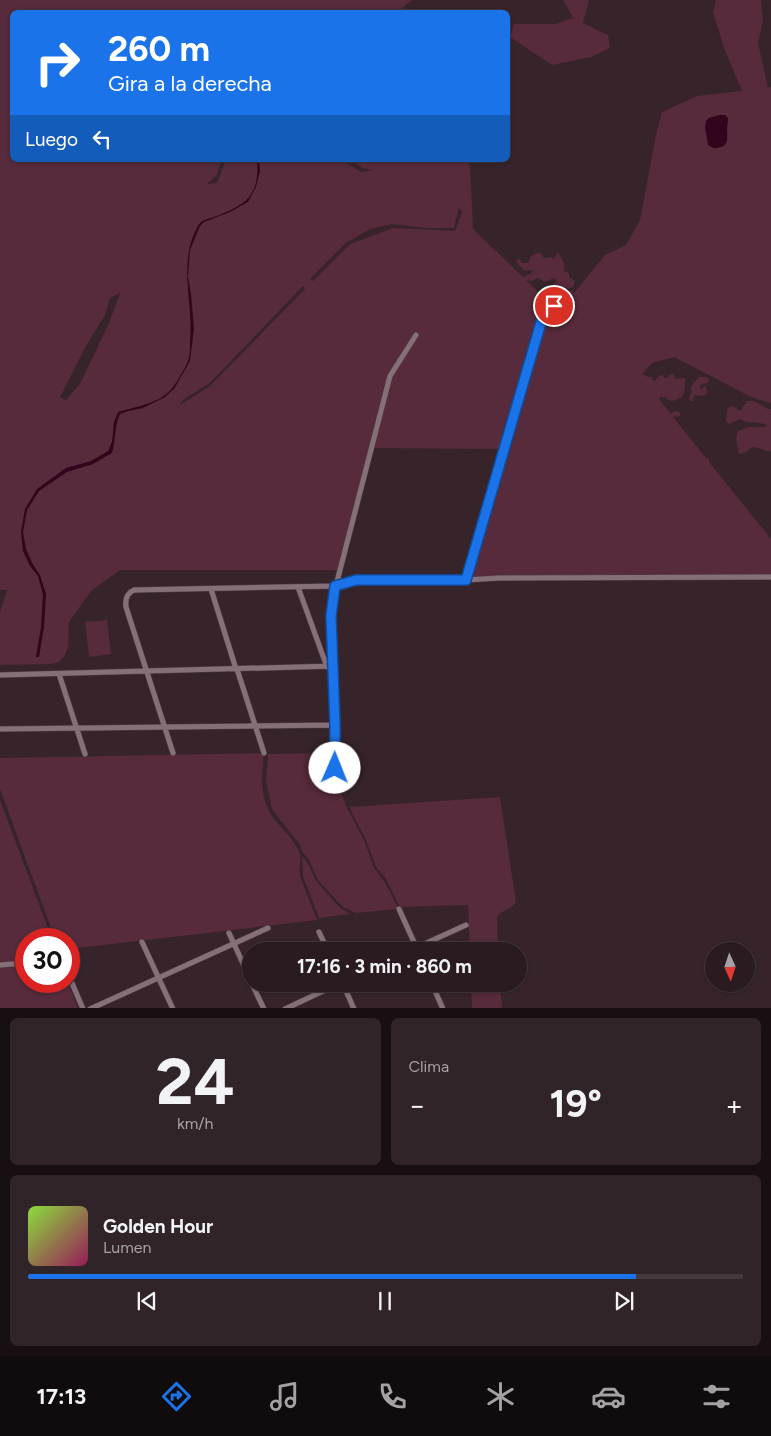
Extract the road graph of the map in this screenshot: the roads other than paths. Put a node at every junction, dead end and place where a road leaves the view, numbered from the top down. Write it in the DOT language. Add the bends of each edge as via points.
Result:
graph roads {
  1 [pos="554,306"];
  2 [pos="416,335"];
  3 [pos="771,577"];
  4 [pos="466,580"];
  5 [pos="335,586"];
  6 [pos="298,587"];
  7 [pos="211,589"];
  8 [pos="330,667"];
  9 [pos="237,669"];
  10 [pos="147,672"];
  11 [pos="59,674"];
  12 [pos="0,675"];
  13 [pos="335,725"];
  14 [pos="256,726"];
  15 [pos="164,727"];
  16 [pos="76,728"];
  17 [pos="0,729"];
  18 [pos="173,753"];
  19 [pos="264,753"];
  20 [pos="85,754"];
  21 [pos="335,768"];
  22 [pos="399,909"];
  23 [pos="466,925"];
  24 [pos="268,928"];
  25 [pos="319,932"];
  26 [pos="229,933"];
  27 [pos="142,942"];
  28 [pos="324,942"];
  29 [pos="413,942"];
  30 [pos="433,942"];
  31 [pos="234,944"];
  32 [pos="242,961"];
  33 [pos="15,964"];
  34 [pos="0,965"];
  35 [pos="159,978"];
  36 [pos="256,992"];
  37 [pos="320,992"];
  38 [pos="347,992"];
  39 [pos="436,992"];
  40 [pos="76,993"];
  41 [pos="83,1008"];
  42 [pos="90,1008"];
  43 [pos="173,1008"];
  44 [pos="264,1008"];
  45 [pos="285,1008"];
  46 [pos="354,1008"];
  47 [pos="444,1008"];
  1 -- 4 [label="street" via="542,319"];
  2 -- 5 [label="street" via="390,376"];
  3 -- 4 [label="street"];
  4 -- 5 [label="street" via="356,580"];
  5 -- 6 [label="street"];
  5 -- 8 [label="street"];
  6 -- 7 [label="street"];
  6 -- 8 [label="street"];
  7 -- 9 [label="street"];
  7 -- 10 [label="street" via="131,591 125,601 126,607"];
  8 -- 9 [label="street"];
  8 -- 13 [label="street"];
  9 -- 10 [label="street"];
  9 -- 14 [label="street"];
  10 -- 11 [label="street"];
  10 -- 15 [label="street"];
  11 -- 12 [label="street"];
  11 -- 16 [label="street"];
  13 -- 14 [label="street"];
  13 -- 21 [label="street"];
  14 -- 15 [label="street"];
  14 -- 19 [label="street"];
  15 -- 16 [label="street"];
  15 -- 18 [label="street"];
  16 -- 17 [label="street"];
  16 -- 20 [label="street"];
  22 -- 29 [label="street"];
  23 -- 30 [label="street"];
  24 -- 31 [label="street"];
  25 -- 28 [label="street"];
  26 -- 31 [label="street"];
  27 -- 35 [label="street"];
  31 -- 32 [label="street"];
  31 -- 35 [label="street"];
  33 -- 34 [label="street"];
  35 -- 42 [label="street"];
  35 -- 43 [label="street"];
  36 -- 44 [label="street"];
  37 -- 45 [label="street"];
  38 -- 46 [label="street"];
  39 -- 47 [label="street"];
  40 -- 41 [label="street"];
}
